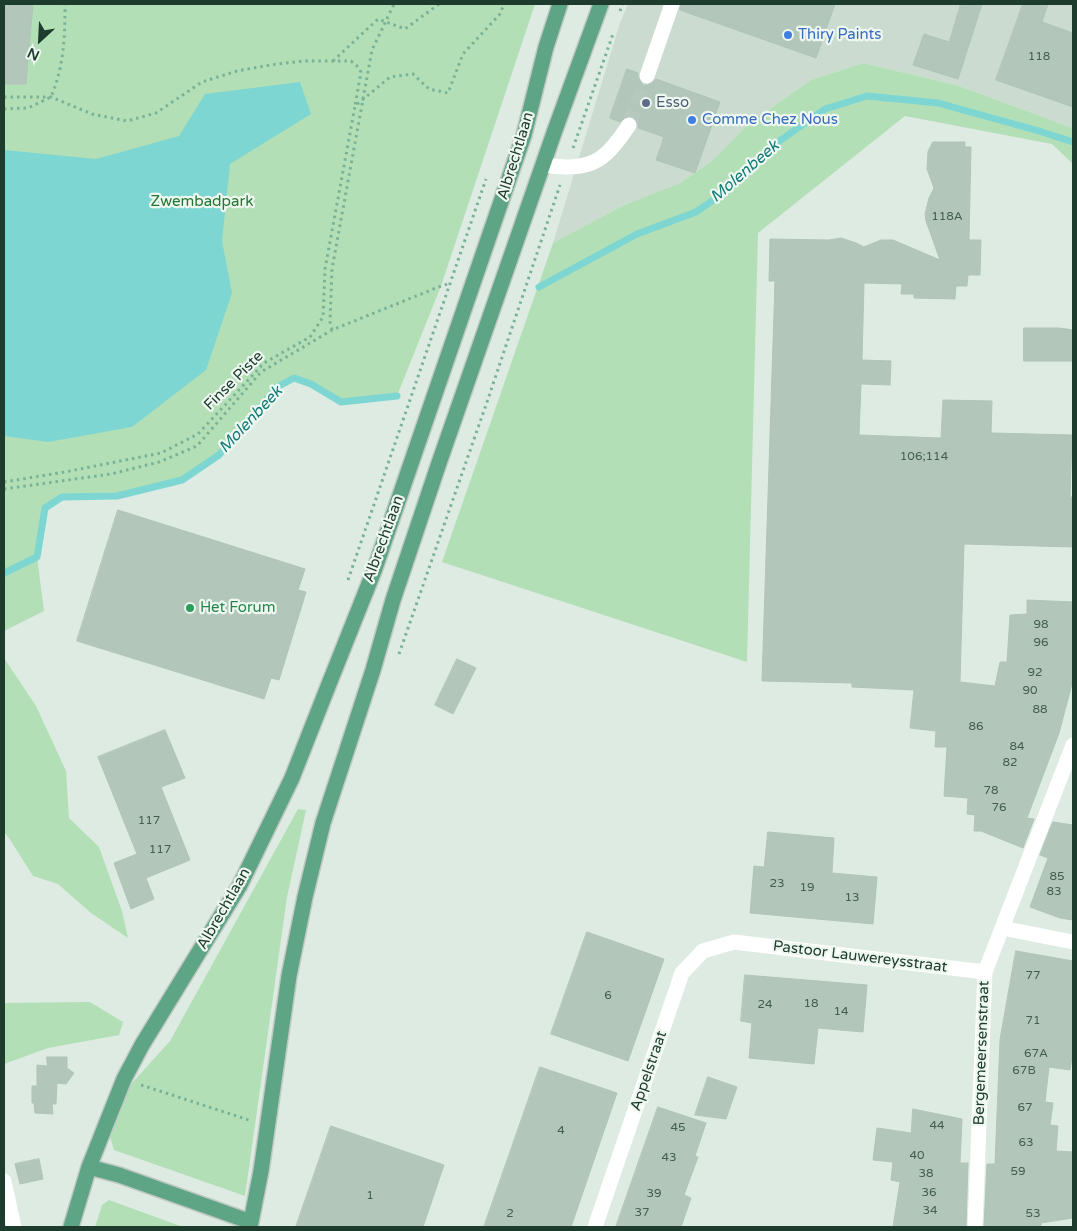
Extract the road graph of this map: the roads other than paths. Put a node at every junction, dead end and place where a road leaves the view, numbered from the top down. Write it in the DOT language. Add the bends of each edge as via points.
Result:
graph roads {
  1 [pos="560,4"];
  2 [pos="601,4"];
  3 [pos="672,4"];
  4 [pos="647,76"];
  5 [pos="629,125"];
  6 [pos="543,165"];
  7 [pos="1073,745"];
  8 [pos="1002,928"];
  9 [pos="734,942"];
  10 [pos="1073,942"];
  11 [pos="985,972"];
  12 [pos="89,1167"];
  13 [pos="4,1180"];
  14 [pos="250,1225"];
  15 [pos="14,1227"];
  16 [pos="72,1227"];
  17 [pos="595,1227"];
  18 [pos="975,1227"];
  1 -- 12 [label="main road, Albrechtlaan" via="524,135 476,277 374,571 292,778 240,886 124,1079"];
  2 -- 6 [label="main road, Albrechtlaan"];
  3 -- 4 [label="street"];
  5 -- 6 [label="street" via="602,158 586,166"];
  6 -- 14 [label="main road, Albrechtlaan" via="401,576 323,823 289,976 261,1171"];
  7 -- 8 [label="street, Bergemeersenstraat"];
  8 -- 10 [label="street"];
  8 -- 11 [label="street, Bergemeersenstraat"];
  9 -- 11 [label="street, Pastoor Lauwereysstraat"];
  9 -- 17 [label="street, Appelstraat" via="703,951 682,973"];
  11 -- 18 [label="street, Bergemeersenstraat"];
  12 -- 14 [label="main road" via="119,1175"];
  12 -- 16 [label="main road, Albrechtlaan"];
  13 -- 15 [label="street"];
}
